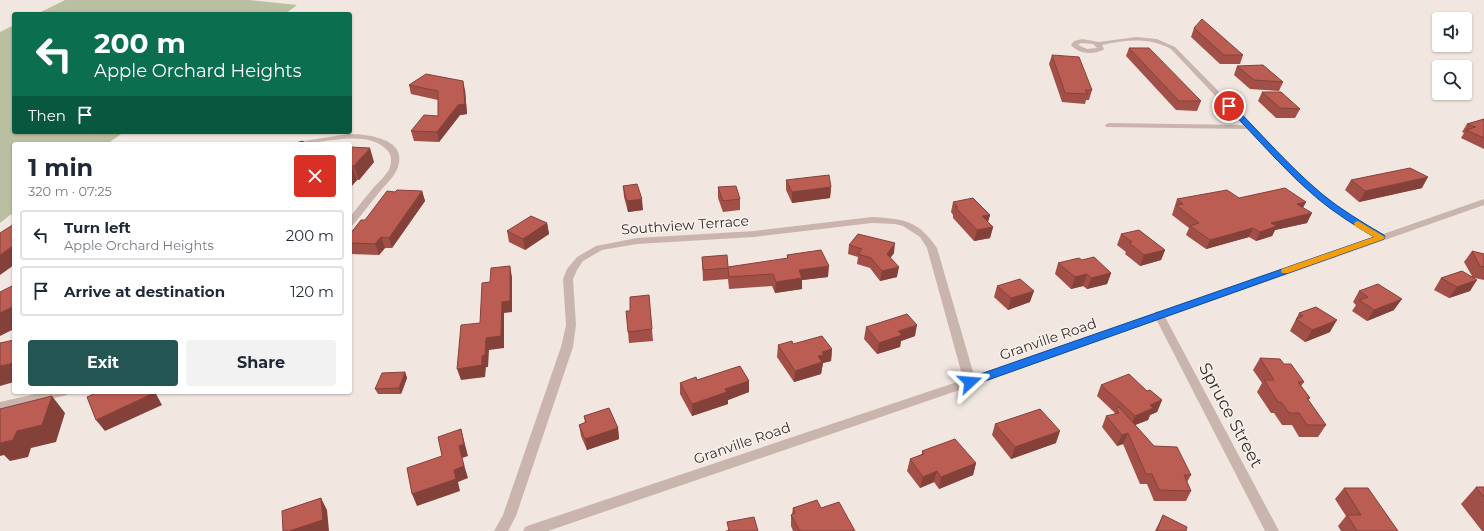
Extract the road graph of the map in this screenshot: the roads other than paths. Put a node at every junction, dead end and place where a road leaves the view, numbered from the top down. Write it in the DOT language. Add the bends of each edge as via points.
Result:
graph roads {
  1 [pos="1098,44"];
  2 [pos="1110,125"];
  3 [pos="1250,127"];
  4 [pos="310,142"];
  5 [pos="1484,202"];
  6 [pos="352,221"];
  7 [pos="1380,237"];
  8 [pos="1159,315"];
  9 [pos="970,382"];
  10 [pos="55,394"];
  11 [pos="0,407"];
  12 [pos="501,531"];
  13 [pos="530,531"];
  14 [pos="1272,531"];
  1 -- 3 [label="street" via="1138,38 1166,44 1178,53"];
  2 -- 3 [label="street"];
  3 -- 7 [label="street" via="1321,197"];
  4 -- 6 [label="street" via="334,137 364,137 378,140 392,150 395,161 392,172"];
  5 -- 7 [label="street, Granville Road"];
  7 -- 8 [label="street, Granville Road"];
  8 -- 9 [label="street, Granville Road"];
  8 -- 14 [label="street, Spruce Street"];
  9 -- 12 [label="street, Southview Terrace" via="932,248 923,235 906,224 872,220 754,234 637,242 599,248 580,259 572,268 568,279 571,325 569,341 509,516"];
  9 -- 13 [label="street, Granville Road"];
  10 -- 11 [label="street"];
}
